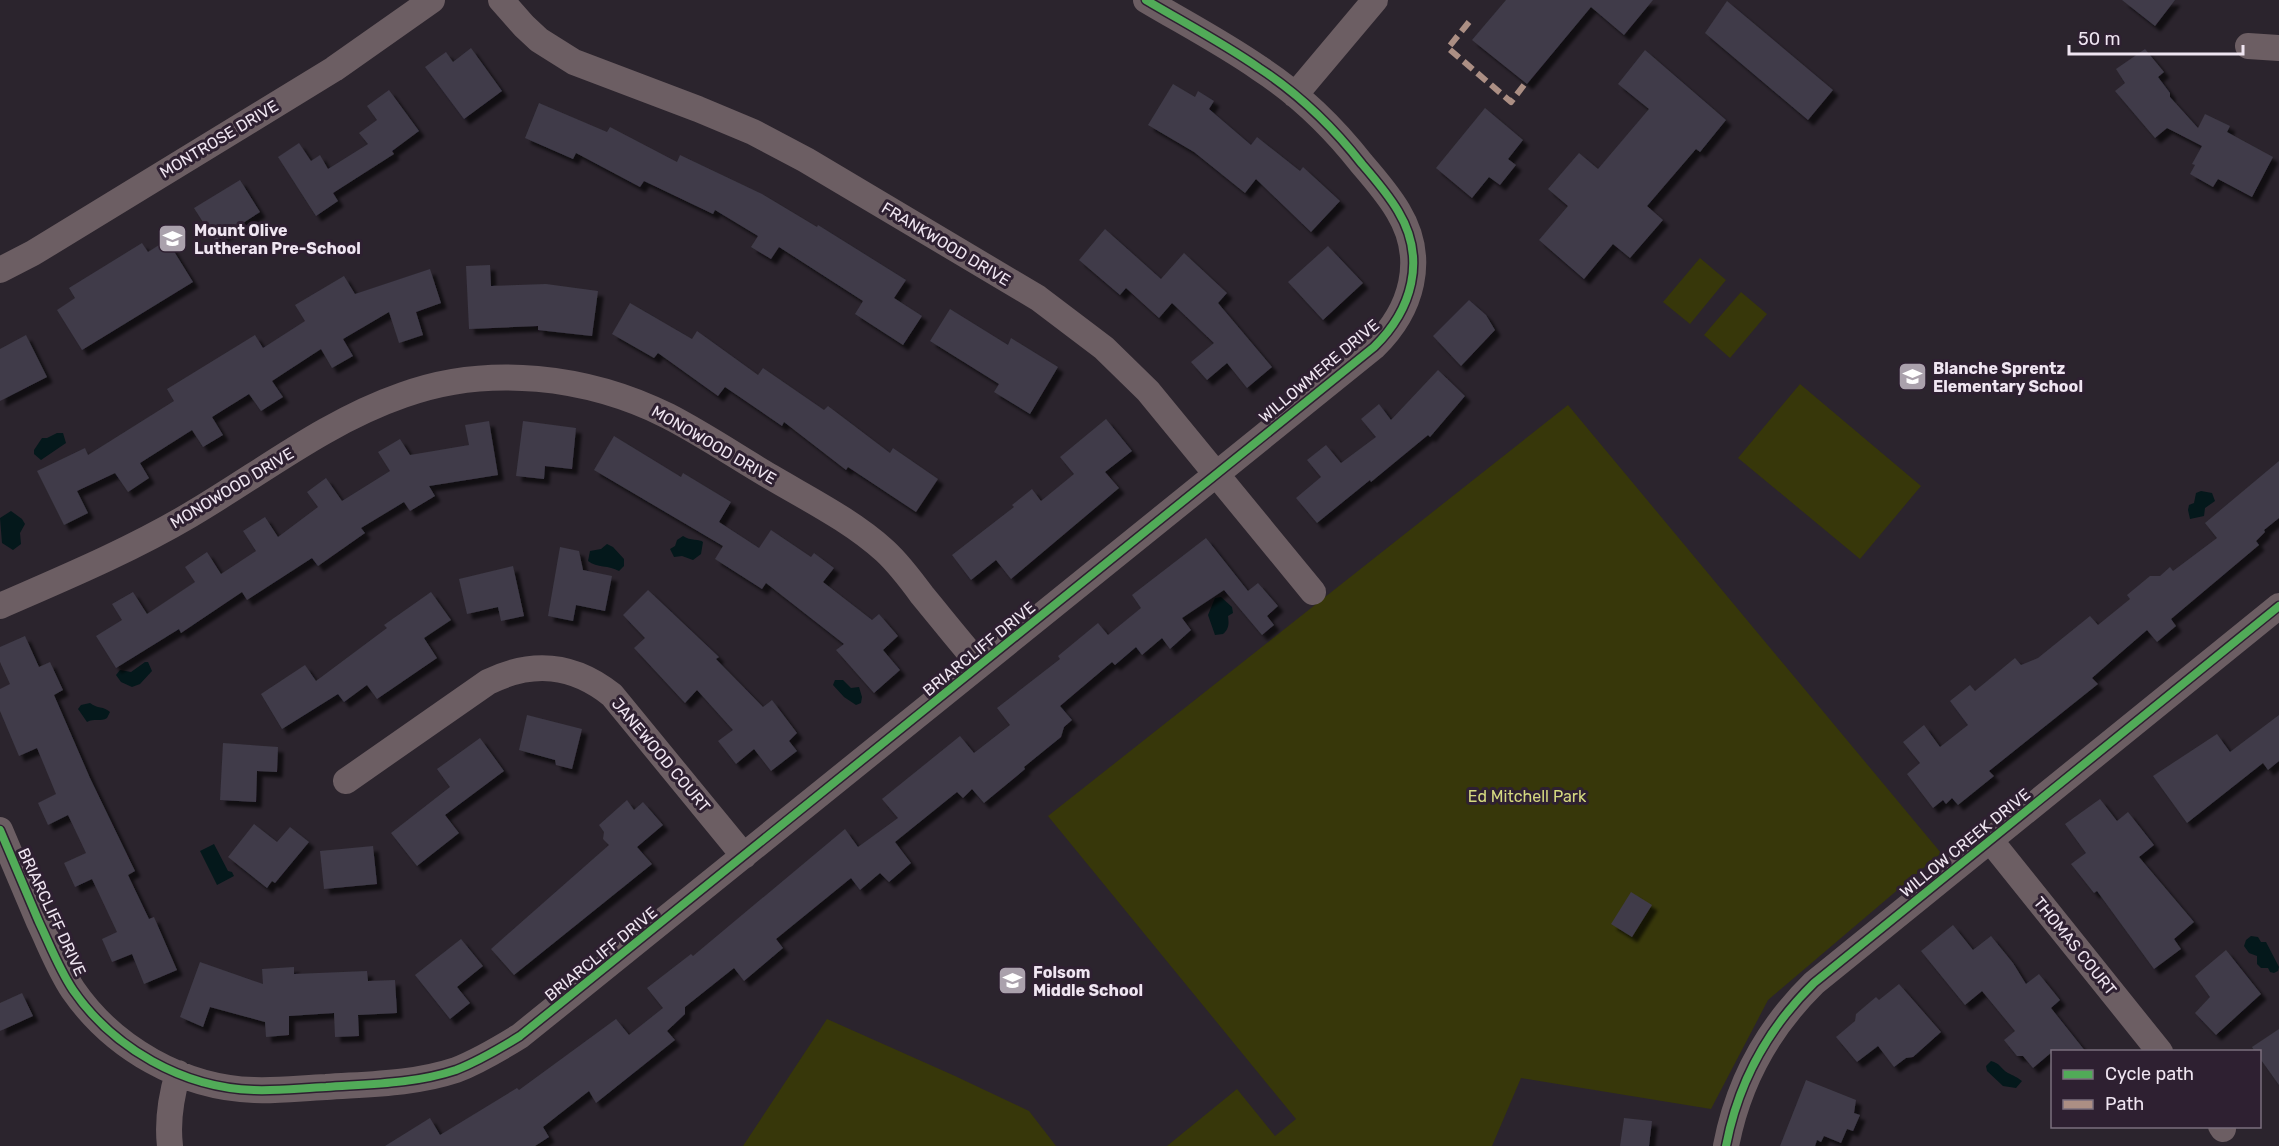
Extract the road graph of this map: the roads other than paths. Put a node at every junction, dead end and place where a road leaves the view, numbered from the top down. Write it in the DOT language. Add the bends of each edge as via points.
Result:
graph roads {
  1 [pos="432,0"];
  2 [pos="501,0"];
  3 [pos="1146,0"];
  4 [pos="1375,0"];
  5 [pos="2248,46"];
  6 [pos="2279,48"];
  7 [pos="1295,95"];
  8 [pos="0,270"];
  9 [pos="1216,474"];
  10 [pos="1313,592"];
  11 [pos="0,606"];
  12 [pos="2279,606"];
  13 [pos="980,665"];
  14 [pos="346,781"];
  15 [pos="0,830"];
  16 [pos="1990,840"];
  17 [pos="744,856"];
  18 [pos="2158,1050"];
  19 [pos="178,1073"];
  20 [pos="170,1146"];
  21 [pos="1726,1146"];
  1 -- 8 [label="street, MONTROSE DRIVE" via="333,69"];
  2 -- 9 [label="street, FRANKWOOD DRIVE" via="539,40 574,62 753,132 1038,298 1104,348 1148,391"];
  3 -- 7 [label="street, WILLOWMERE DRIVE" via="1260,68"];
  4 -- 7 [label="street"];
  5 -- 6 [label="street"];
  7 -- 9 [label="street, WILLOWMERE DRIVE" via="1355,155 1399,212 1411,242 1409,292 1396,322 1374,347"];
  9 -- 10 [label="street, FRANKWOOD DRIVE"];
  9 -- 13 [label="street, BRIARCLIFF DRIVE"];
  11 -- 13 [label="street, MONOWOOD DRIVE" via="118,554 372,406 406,393 459,382 531,378 602,390 669,417 854,526 888,554"];
  12 -- 16 [label="street, WILLOW CREEK DRIVE"];
  13 -- 17 [label="street, BRIARCLIFF DRIVE"];
  14 -- 17 [label="street, JANEWOOD COURT" via="488,682 519,670 561,670 584,677 612,695"];
  15 -- 19 [label="street, BRIARCLIFF DRIVE" via="57,963 74,991 118,1039 145,1058"];
  16 -- 18 [label="street, THOMAS COURT"];
  16 -- 21 [label="street, WILLOW CREEK DRIVE" via="1799,997 1763,1046 1744,1083"];
  17 -- 19 [label="street, BRIARCLIFF DRIVE" via="520,1036 455,1070 401,1083 254,1090 221,1087"];
  19 -- 20 [label="street" via="172,1092"];
}
